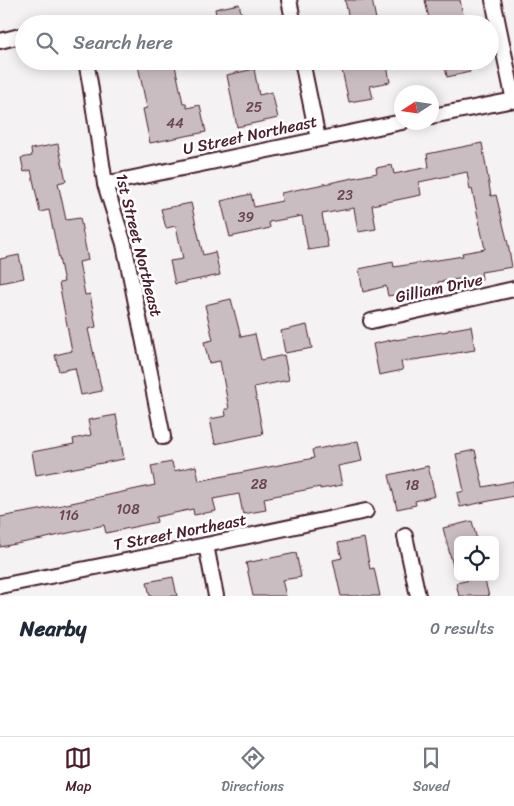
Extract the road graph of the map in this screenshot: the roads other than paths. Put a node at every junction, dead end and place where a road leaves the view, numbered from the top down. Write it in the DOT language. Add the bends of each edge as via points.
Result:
graph roads {
  1 [pos="289,0"];
  2 [pos="493,0"];
  3 [pos="292,15"];
  4 [pos="496,15"];
  5 [pos="499,29"];
  6 [pos="15,37"];
  7 [pos="0,41"];
  8 [pos="88,70"];
  9 [pos="304,70"];
  10 [pos="514,100"];
  11 [pos="439,115"];
  12 [pos="394,124"];
  13 [pos="318,139"];
  14 [pos="105,184"];
  15 [pos="514,290"];
  16 [pos="371,321"];
  17 [pos="163,437"];
  18 [pos="366,511"];
  19 [pos="405,536"];
  20 [pos="206,546"];
  21 [pos="3,589"];
  22 [pos="216,596"];
  23 [pos="418,596"];
  1 -- 3 [label="street"];
  2 -- 4 [label="street"];
  5 -- 10 [label="street"];
  6 -- 7 [label="street"];
  8 -- 14 [label="street, 1st Street Northeast"];
  9 -- 13 [label="street"];
  10 -- 11 [label="street"];
  12 -- 13 [label="street, U Street Northeast"];
  13 -- 14 [label="street, U Street Northeast"];
  14 -- 17 [label="street, 1st Street Northeast" via="124,244"];
  15 -- 16 [label="street, Gilliam Drive"];
  18 -- 20 [label="street, T Street Northeast"];
  19 -- 23 [label="street"];
  20 -- 21 [label="street, T Street Northeast"];
  20 -- 22 [label="street"];
}
